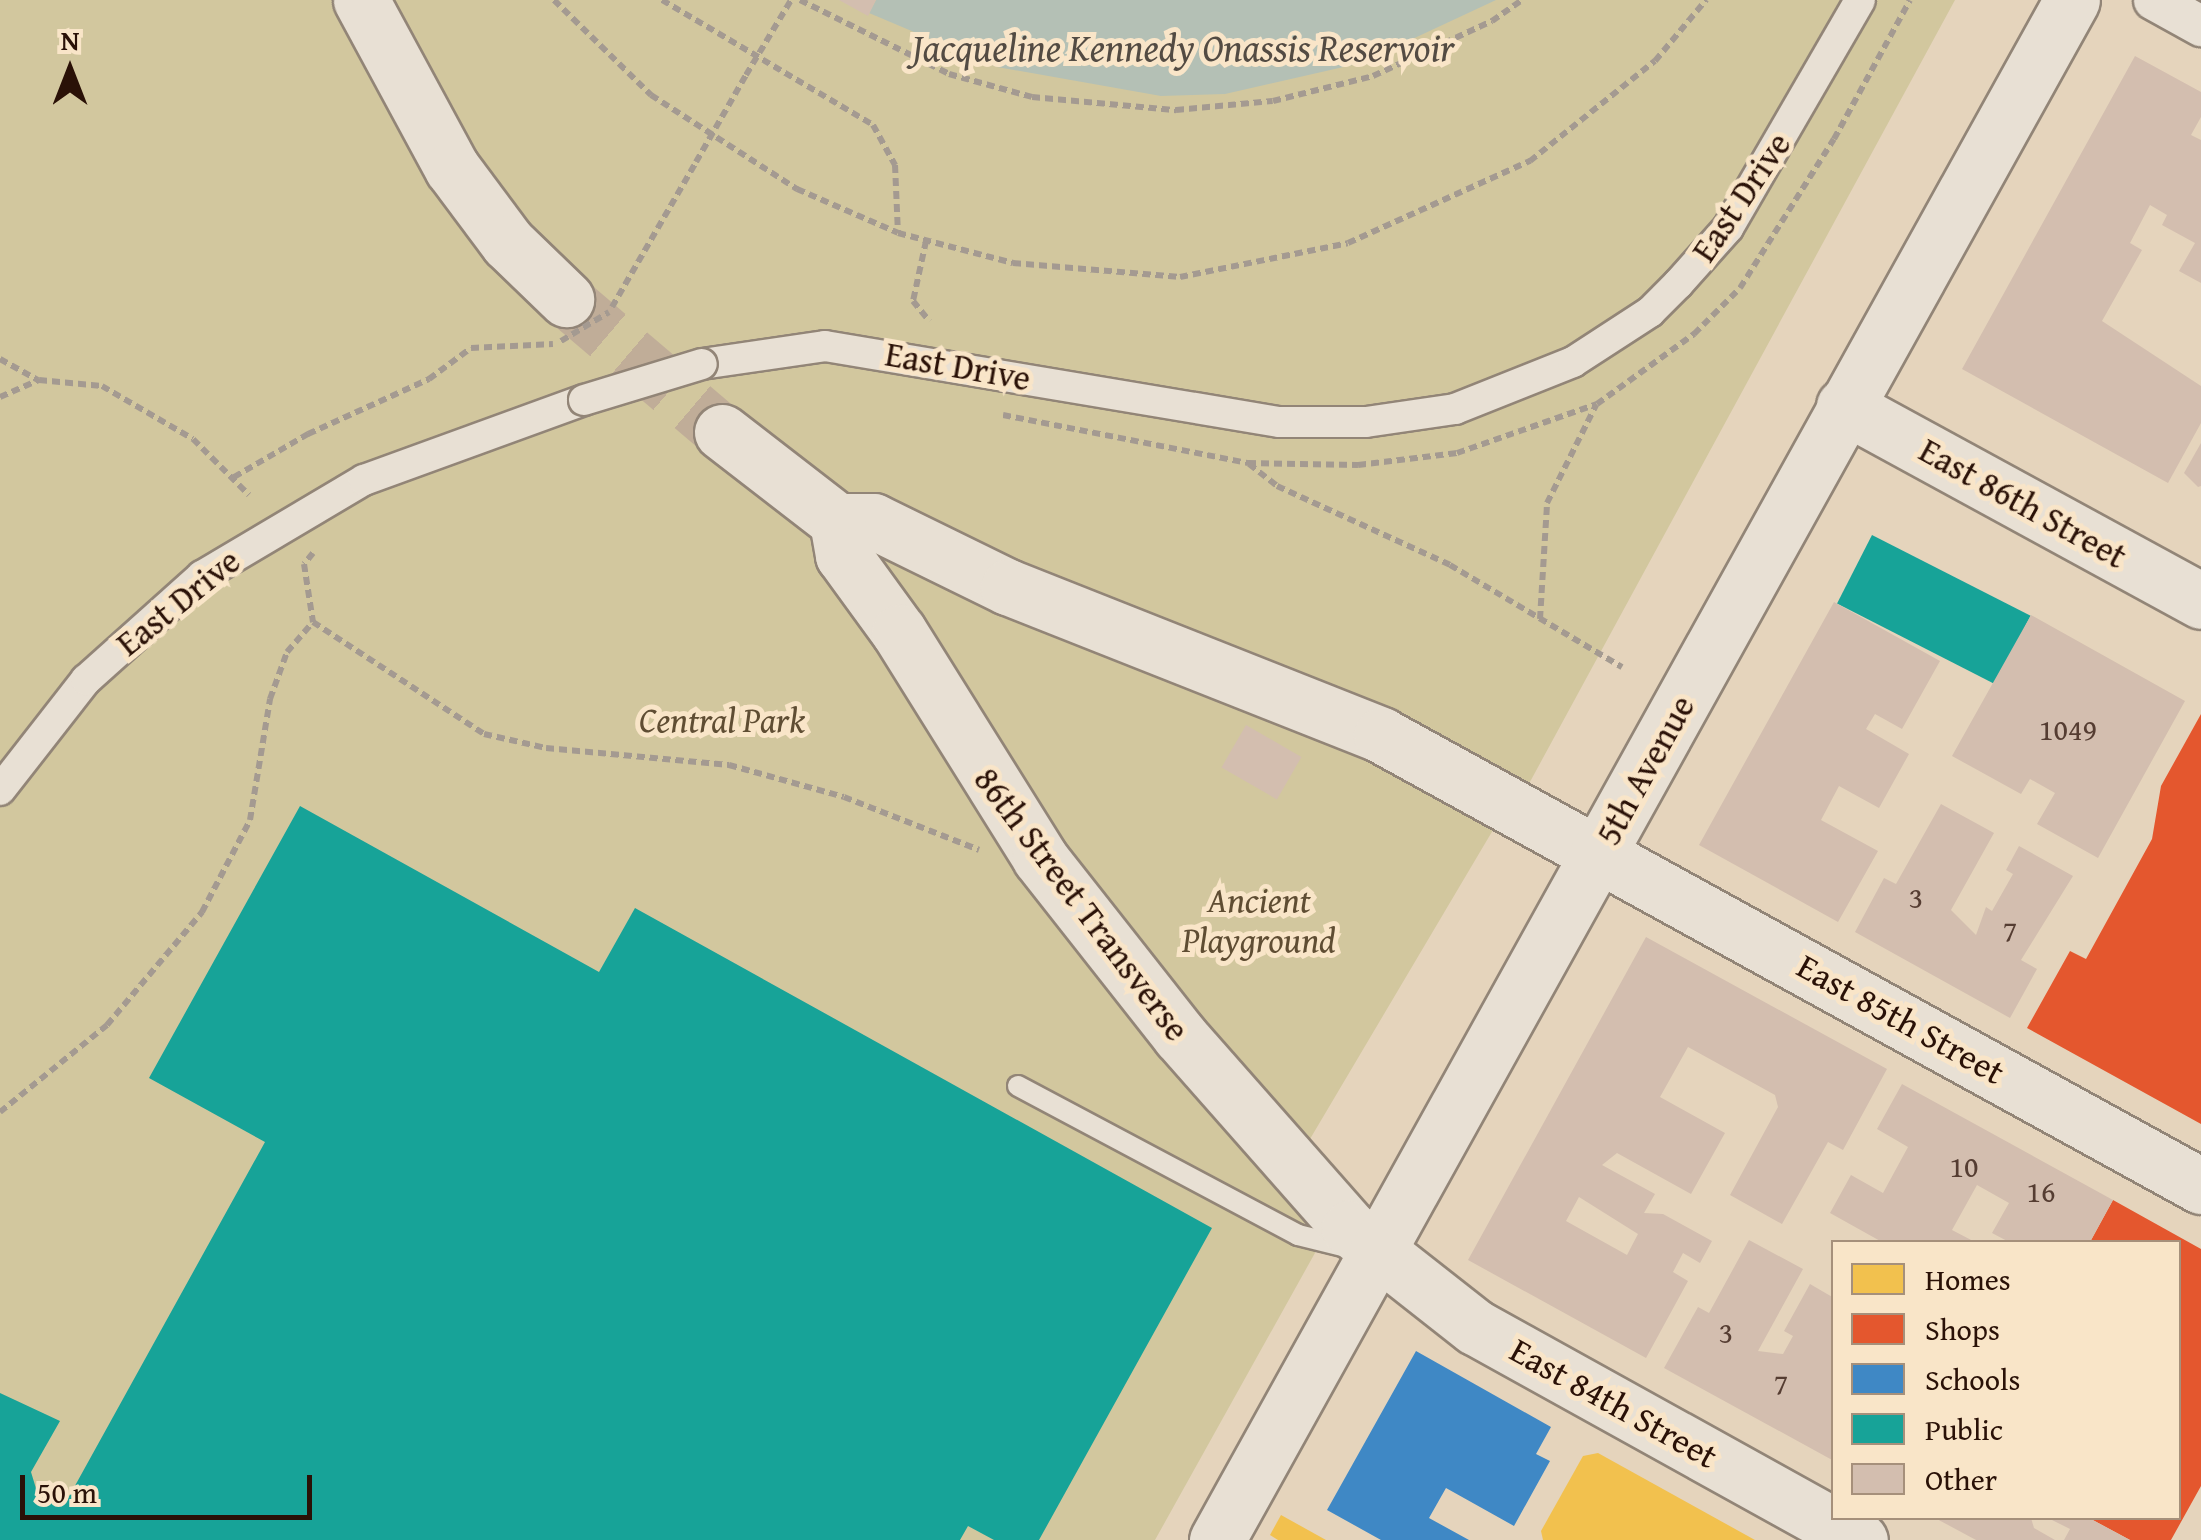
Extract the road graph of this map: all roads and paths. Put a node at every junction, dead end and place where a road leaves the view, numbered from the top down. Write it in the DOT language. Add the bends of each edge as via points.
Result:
graph roads {
  1 [pos="361,0"];
  2 [pos="554,0"];
  3 [pos="662,0"];
  4 [pos="791,0"];
  5 [pos="800,0"];
  6 [pos="1522,0"];
  7 [pos="1706,0"];
  8 [pos="1860,0"];
  9 [pos="1910,0"];
  10 [pos="2072,0"];
  11 [pos="2154,0"];
  12 [pos="2201,26"];
  13 [pos="759,54"];
  14 [pos="898,233"];
  15 [pos="926,241"];
  16 [pos="579,317"];
  17 [pos="928,321"];
  18 [pos="0,359"];
  19 [pos="38,380"];
  20 [pos="0,398"];
  21 [pos="1597,404"];
  22 [pos="1844,406"];
  23 [pos="990,412"];
  24 [pos="722,432"];
  25 [pos="1248,464"];
  26 [pos="234,477"];
  27 [pos="248,496"];
  28 [pos="838,522"];
  29 [pos="304,564"];
  30 [pos="2201,601"];
  31 [pos="1540,618"];
  32 [pos="314,622"];
  33 [pos="1622,667"];
  34 [pos="0,790"];
  35 [pos="1600,852"];
  36 [pos="984,853"];
  37 [pos="1018,1086"];
  38 [pos="0,1112"];
  39 [pos="2201,1186"];
  40 [pos="1375,1254"];
  41 [pos="1217,1540"];
  42 [pos="1860,1540"];
  1 -- 16 [label="main road" via="452,168 508,242"];
  2 -- 14 [label="path" via="651,95 797,188"];
  3 -- 13 [label="path"];
  4 -- 13 [label="path"];
  5 -- 6 [label="path" via="950,74 1032,97 1176,110 1273,101 1373,76 1492,21"];
  7 -- 15 [label="path" via="1655,62 1530,161 1348,243 1180,277 1013,263"];
  8 -- 34 [label="street, East Drive, bridge" via="1728,228 1650,312 1573,362 1455,410 1366,422 1279,422 825,346 702,364 364,480 216,567 162,606 86,680"];
  9 -- 21 [label="path" via="1834,139 1740,288 1694,334"];
  10 -- 22 [label="main road, 5th Avenue"];
  11 -- 12 [label="street"];
  13 -- 14 [label="path" via="873,125 896,165"];
  13 -- 16 [label="path, bridge" via="696,162"];
  14 -- 15 [label="path"];
  15 -- 17 [label="path" via="913,301"];
  16 -- 26 [label="path" via="472,348 429,379"];
  18 -- 19 [label="path"];
  19 -- 20 [label="path"];
  19 -- 26 [label="path" via="102,386 131,398"];
  21 -- 25 [label="path" via="1424,460"];
  21 -- 31 [label="path" via="1547,503"];
  22 -- 30 [label="main road, East 86th Street"];
  22 -- 35 [label="main road, 5th Avenue"];
  23 -- 25 [label="path"];
  24 -- 28 [label="main road"];
  25 -- 31 [label="path" via="1277,486 1415,547"];
  26 -- 27 [label="path"];
  28 -- 35 [label="main road" via="873,522 1008,587 1325,710"];
  28 -- 40 [label="main road, 86th Street Transverse" via="843,555 1040,858 1180,1036"];
  29 -- 32 [label="path"];
  31 -- 33 [label="path"];
  32 -- 36 [label="path" via="484,734 546,748 730,764 844,797"];
  32 -- 38 [label="path" via="287,652 270,699 250,820 202,912 108,1025"];
  35 -- 39 [label="main road, East 85th Street"];
  35 -- 40 [label="main road, 5th Avenue"];
  37 -- 40 [label="lane" via="1298,1235"];
  40 -- 41 [label="main road, 5th Avenue"];
  40 -- 42 [label="main road, East 84th Street" via="1476,1327"];
}
